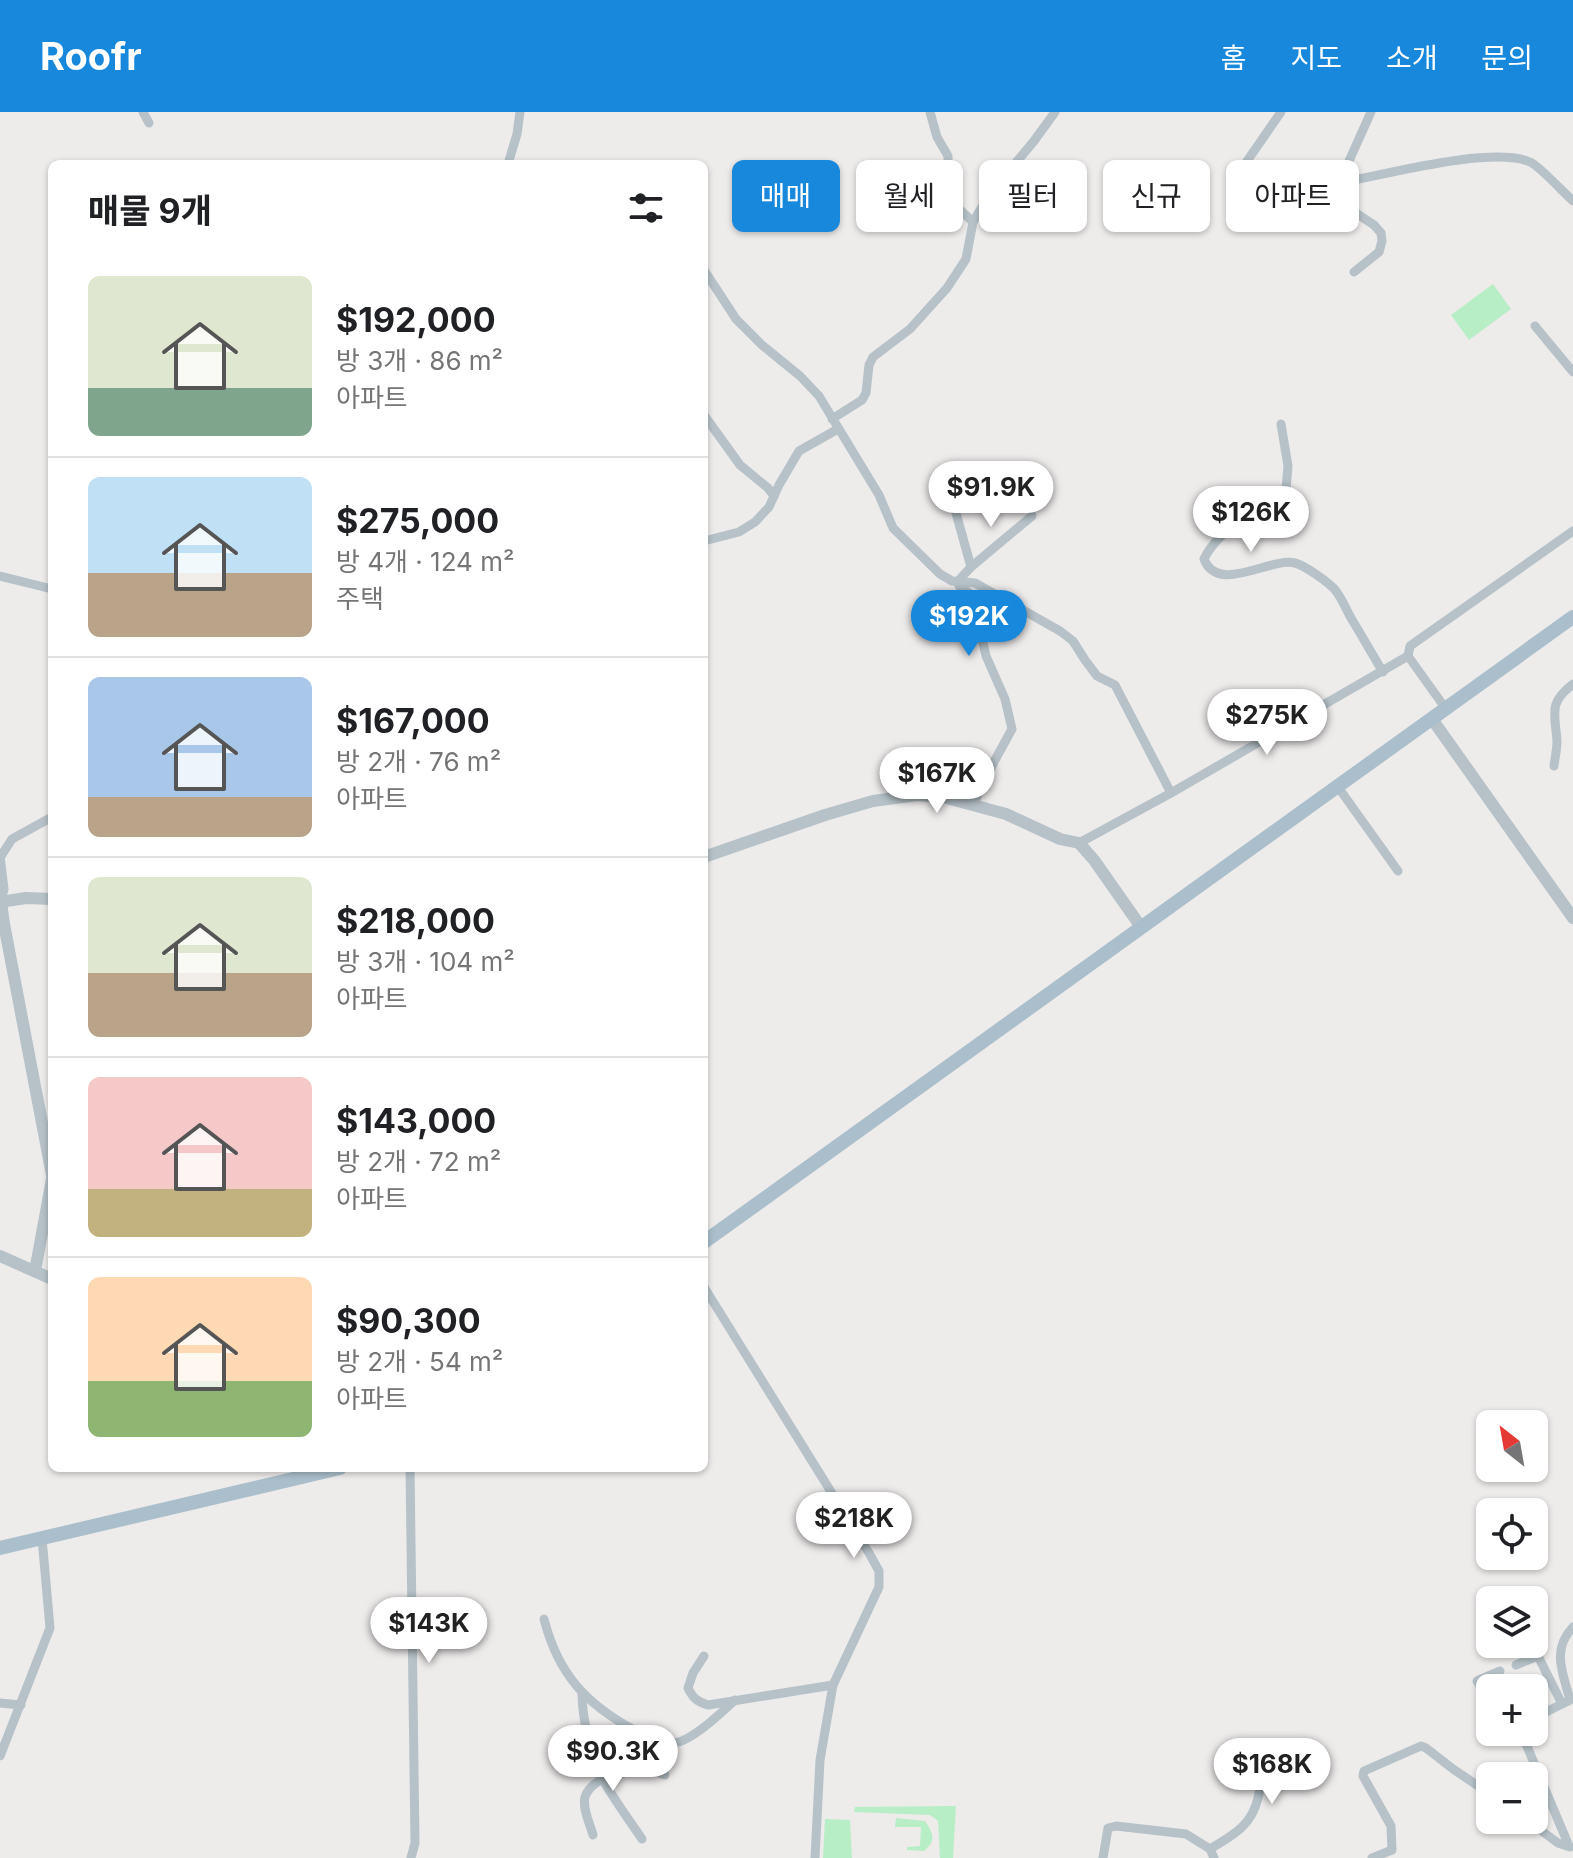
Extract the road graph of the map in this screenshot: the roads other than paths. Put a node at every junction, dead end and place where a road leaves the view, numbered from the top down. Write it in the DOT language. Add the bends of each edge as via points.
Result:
graph roads {
  1 [pos="143,112"];
  2 [pos="520,112"];
  3 [pos="930,112"];
  4 [pos="1055,112"];
  5 [pos="1281,112"];
  6 [pos="1371,112"];
  7 [pos="149,123"];
  8 [pos="509,160"];
  9 [pos="1248,160"];
  10 [pos="1349,160"];
  11 [pos="1359,179"];
  12 [pos="1573,201"];
  13 [pos="1359,215"];
  14 [pos="973,222"];
  15 [pos="1354,272"];
  16 [pos="708,276"];
  17 [pos="1535,326"];
  18 [pos="1573,372"];
  19 [pos="832,419"];
  20 [pos="708,421"];
  21 [pos="1281,424"];
  22 [pos="838,429"];
  23 [pos="774,496"];
  24 [pos="956,513"];
  25 [pos="1032,516"];
  26 [pos="1573,531"];
  27 [pos="708,540"];
  28 [pos="971,567"];
  29 [pos="0,576"];
  30 [pos="959,580"];
  31 [pos="48,588"];
  32 [pos="1573,617"];
  33 [pos="1408,656"];
  34 [pos="1383,672"];
  35 [pos="1573,684"];
  36 [pos="1446,709"];
  37 [pos="1432,719"];
  38 [pos="1554,766"];
  39 [pos="1338,787"];
  40 [pos="1171,793"];
  41 [pos="973,805"];
  42 [pos="48,819"];
  43 [pos="1079,843"];
  44 [pos="0,856"];
  45 [pos="708,856"];
  46 [pos="1398,871"];
  47 [pos="48,899"];
  48 [pos="1,902"];
  49 [pos="1573,918"];
  50 [pos="1141,927"];
  51 [pos="48,1156"];
  52 [pos="48,1199"];
  53 [pos="708,1239"];
  54 [pos="0,1256"];
  55 [pos="35,1271"];
  56 [pos="48,1277"];
  57 [pos="708,1293"];
  58 [pos="312,1472"];
  59 [pos="410,1472"];
  60 [pos="42,1538"];
  61 [pos="0,1548"];
  62 [pos="544,1619"];
  63 [pos="1573,1627"];
  64 [pos="704,1656"];
  65 [pos="1516,1665"];
  66 [pos="1500,1671"];
  67 [pos="1493,1674"];
  68 [pos="833,1685"];
  69 [pos="582,1693"];
  70 [pos="735,1700"];
  71 [pos="0,1703"];
  72 [pos="1562,1704"];
  73 [pos="21,1705"];
  74 [pos="1548,1711"];
  75 [pos="1527,1746"];
  76 [pos="1236,1755"];
  77 [pos="0,1756"];
  78 [pos="665,1775"];
  79 [pos="603,1778"];
  80 [pos="1476,1784"];
  81 [pos="1546,1834"];
  82 [pos="593,1835"];
  83 [pos="642,1839"];
  84 [pos="1571,1847"];
  85 [pos="1212,1853"];
  86 [pos="411,1858"];
  87 [pos="815,1858"];
  88 [pos="1103,1858"];
  89 [pos="1372,1858"];
  1 -- 7 [label="street"];
  2 -- 8 [label="street"];
  3 -- 14 [label="street" via="948,156 951,199"];
  4 -- 14 [label="street"];
  5 -- 9 [label="street"];
  6 -- 10 [label="street"];
  11 -- 12 [label="street" via="1470,158 1508,157 1532,163"];
  13 -- 15 [label="street" via="1374,225 1382,241 1379,252"];
  14 -- 19 [label="street" via="966,259 947,288 910,329 873,357 862,400"];
  16 -- 19 [label="street" via="736,319 811,387"];
  17 -- 18 [label="street"];
  19 -- 22 [label="street"];
  20 -- 23 [label="street" via="740,465"];
  21 -- 34 [label="street" via="1286,489 1210,547 1206,565 1219,575 1283,563 1308,570 1335,589"];
  22 -- 23 [label="street" via="799,451"];
  22 -- 30 [label="street" via="893,528 940,574"];
  23 -- 27 [label="street" via="755,522"];
  24 -- 28 [label="street"];
  25 -- 28 [label="street"];
  26 -- 33 [label="street" via="1410,646"];
  28 -- 30 [label="street"];
  29 -- 31 [label="street"];
  30 -- 40 [label="street" via="975,583 1073,641 1097,676 1115,685"];
  30 -- 41 [label="street" via="972,595 986,656 1012,729"];
  32 -- 36 [label="main road"];
  33 -- 34 [label="street"];
  33 -- 36 [label="street"];
  34 -- 40 [label="street"];
  35 -- 38 [label="street" via="1556,701"];
  36 -- 37 [label="main road"];
  37 -- 39 [label="main road"];
  37 -- 49 [label="street"];
  39 -- 46 [label="street"];
  39 -- 50 [label="main road"];
  40 -- 43 [label="street"];
  41 -- 43 [label="street"];
  41 -- 45 [label="street" via="917,795 873,801"];
  42 -- 44 [label="street" via="12,839"];
  43 -- 50 [label="street"];
  44 -- 48 [label="street"];
  47 -- 48 [label="street"];
  48 -- 51 [label="street"];
  50 -- 53 [label="main road"];
  52 -- 55 [label="street"];
  54 -- 55 [label="street"];
  55 -- 56 [label="street"];
  57 -- 68 [label="street" via="879,1571 879,1587"];
  58 -- 60 [label="main road"];
  59 -- 86 [label="street" via="415,1843"];
  60 -- 61 [label="main road"];
  60 -- 73 [label="street" via="50,1628"];
  62 -- 69 [label="street" via="549,1640"];
  63 -- 72 [label="street" via="1559,1655 1570,1700"];
  64 -- 70 [label="street" via="688,1688 693,1698 708,1705"];
  65 -- 72 [label="street" via="1538,1656"];
  66 -- 67 [label="street"];
  68 -- 70 [label="street"];
  68 -- 87 [label="street" via="820,1760"];
  69 -- 70 [label="street" via="613,1719 668,1743 683,1740"];
  69 -- 79 [label="street"];
  71 -- 73 [label="street"];
  72 -- 74 [label="street"];
  73 -- 77 [label="street"];
  75 -- 84 [label="street"];
  76 -- 85 [label="street" via="1258,1772 1259,1792 1248,1820"];
  78 -- 79 [label="street" via="651,1770"];
  79 -- 82 [label="street" via="591,1786 584,1804"];
  79 -- 83 [label="street"];
  80 -- 89 [label="street" via="1421,1746 1364,1771 1391,1826 1392,1850"];
  81 -- 84 [label="street"];
  85 -- 88 [label="street" via="1186,1834 1116,1826 1108,1828"];
}
